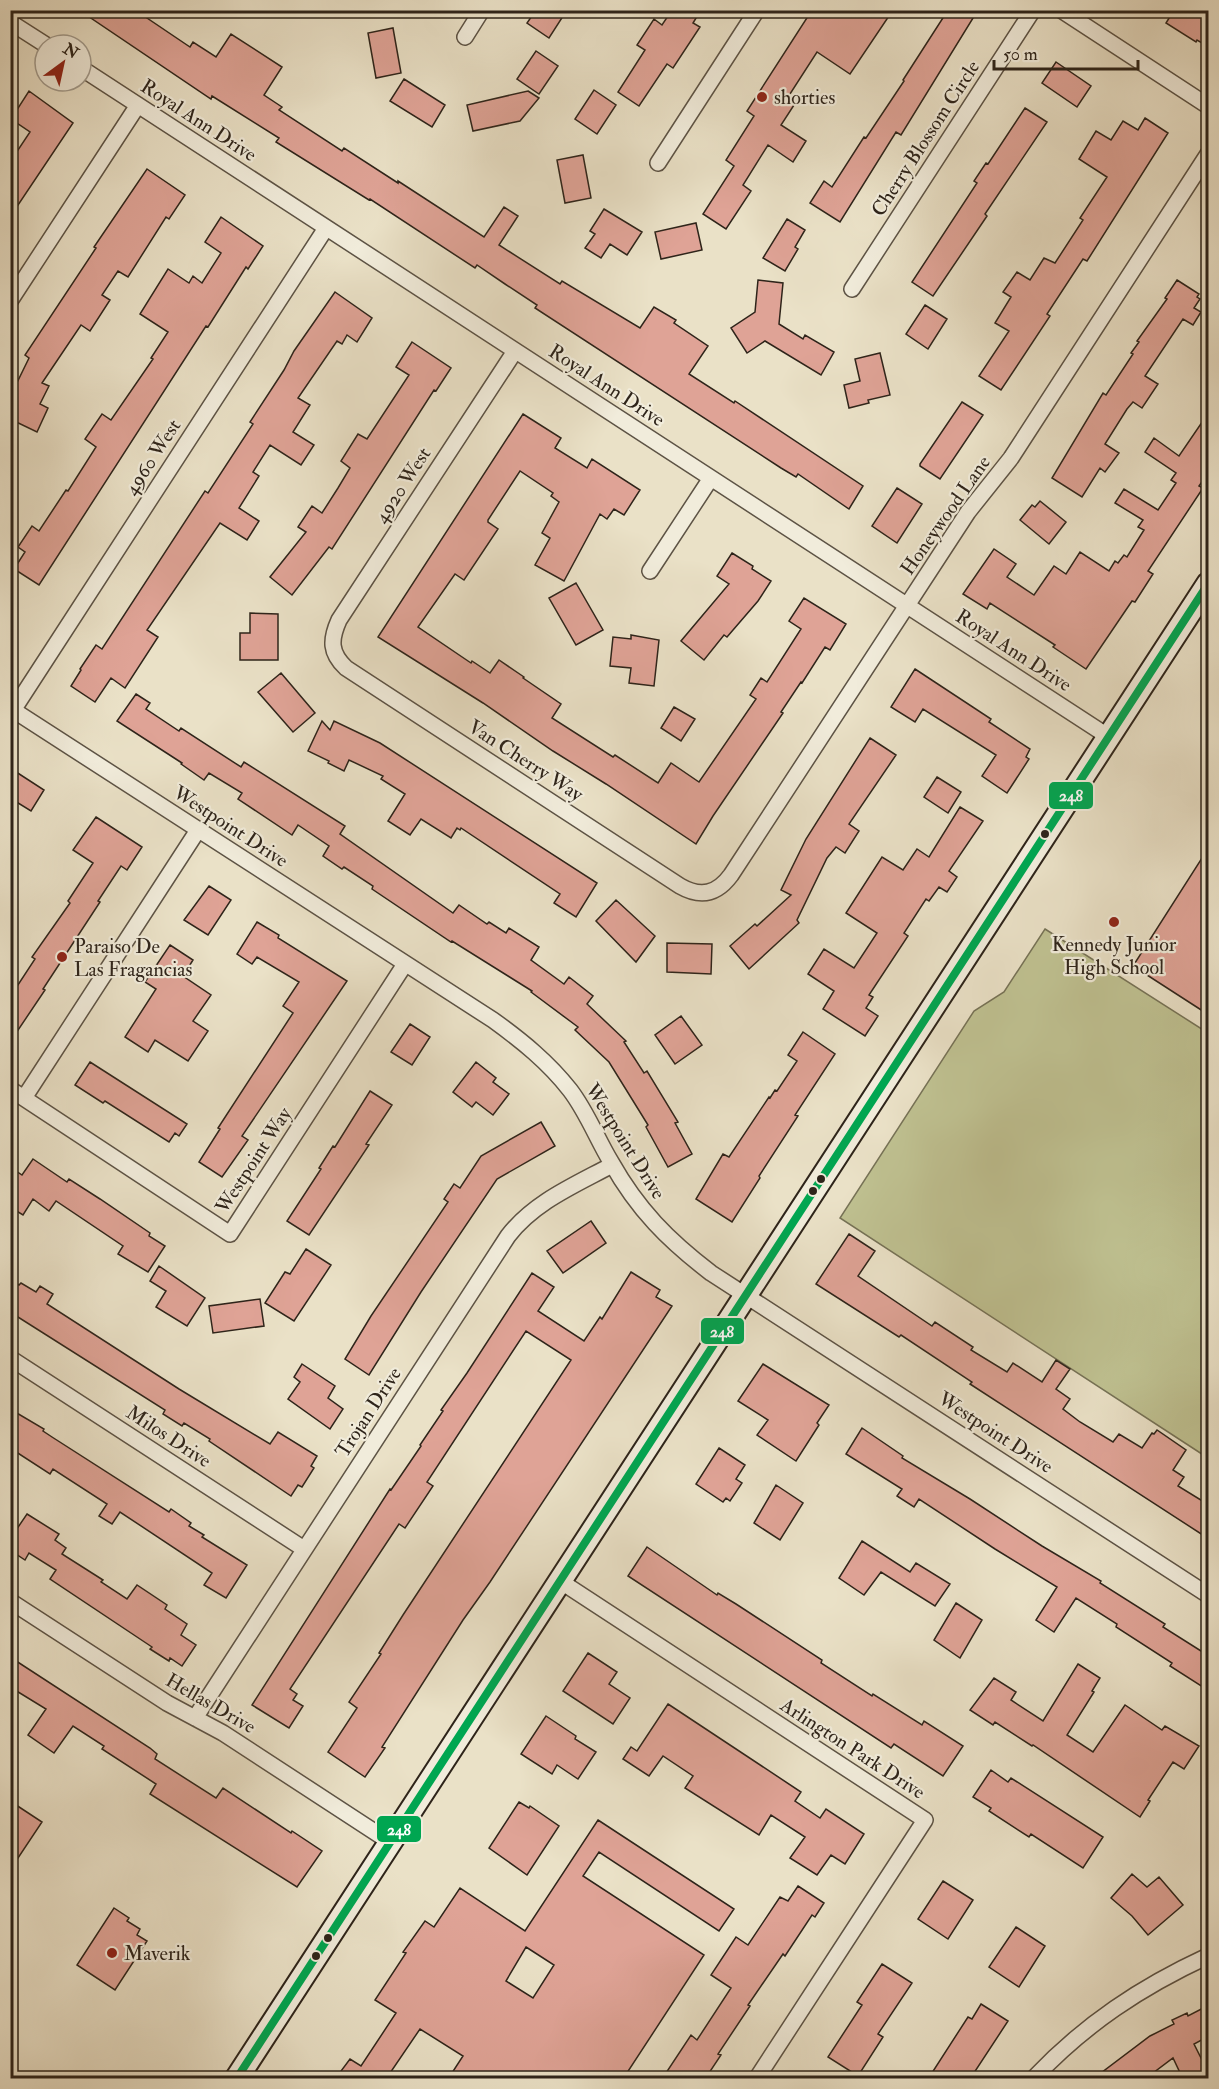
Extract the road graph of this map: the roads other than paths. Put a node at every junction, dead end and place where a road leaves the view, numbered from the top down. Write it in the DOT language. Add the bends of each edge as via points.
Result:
graph roads {
  1 [pos="482,10"];
  2 [pos="757,10"];
  3 [pos="1034,10"];
  4 [pos="1061,10"];
  5 [pos="10,22"];
  6 [pos="33,37"];
  7 [pos="465,37"];
  8 [pos="93,76"];
  9 [pos="138,105"];
  10 [pos="1209,106"];
  11 [pos="1209,154"];
  12 [pos="658,163"];
  13 [pos="326,228"];
  14 [pos="852,289"];
  15 [pos="10,301"];
  16 [pos="515,351"];
  17 [pos="711,478"];
  18 [pos="650,571"];
  19 [pos="1209,585"];
  20 [pos="907,606"];
  21 [pos="332,646"];
  22 [pos="11,711"];
  23 [pos="1110,737"];
  24 [pos="198,830"];
  25 [pos="708,893"];
  26 [pos="405,964"];
  27 [pos="10,1089"];
  28 [pos="24,1098"];
  29 [pos="612,1165"];
  30 [pos="745,1295"];
  31 [pos="10,1358"];
  32 [pos="304,1549"];
  33 [pos="560,1581"];
  34 [pos="1209,1595"];
  35 [pos="10,1601"];
  36 [pos="195,1718"];
  37 [pos="390,1842"];
  38 [pos="1209,1956"];
  39 [pos="237,2079"];
  40 [pos="757,2079"];
  41 [pos="1034,2079"];
  1 -- 7 [label="street"];
  2 -- 12 [label="street"];
  3 -- 14 [label="street, Cherry Blossom Circle"];
  4 -- 10 [label="street"];
  5 -- 6 [label="street"];
  8 -- 9 [label="street, Royal Ann Drive"];
  9 -- 13 [label="street, Royal Ann Drive"];
  9 -- 15 [label="street"];
  11 -- 20 [label="street, Honeywood Lane" via="1011,458 968,513"];
  13 -- 16 [label="street, Royal Ann Drive"];
  13 -- 22 [label="street, 4960 West"];
  16 -- 17 [label="street, Royal Ann Drive"];
  16 -- 21 [label="street, 4920 West" via="339,620"];
  17 -- 18 [label="street"];
  17 -- 20 [label="street, Royal Ann Drive"];
  19 -- 23 [label="main road"];
  20 -- 23 [label="street, Royal Ann Drive"];
  20 -- 25 [label="street, Honeywood Lane" via="731,875"];
  21 -- 25 [label="street, Van Cherry Way" via="339,662 366,681 680,886"];
  22 -- 24 [label="street, Westpoint Drive"];
  23 -- 30 [label="main road"];
  24 -- 26 [label="street, Westpoint Drive"];
  24 -- 28 [label="street"];
  26 -- 28 [label="street, Westpoint Way" via="230,1233"];
  26 -- 29 [label="street, Westpoint Drive" via="531,1048 572,1093"];
  27 -- 28 [label="street"];
  29 -- 30 [label="street, Westpoint Drive" via="657,1228"];
  29 -- 32 [label="street, Trojan Drive" via="541,1204 515,1226"];
  30 -- 33 [label="main road"];
  30 -- 34 [label="street, Westpoint Drive"];
  31 -- 32 [label="street, Milos Drive"];
  32 -- 36 [label="street, Trojan Drive"];
  33 -- 37 [label="main road"];
  33 -- 40 [label="street, Arlington Park Drive" via="925,1820"];
  35 -- 36 [label="street, Hellas Drive"];
  36 -- 37 [label="street, Hellas Drive"];
  37 -- 39 [label="main road"];
  38 -- 41 [label="street" via="1118,2006 1090,2026"];
}
